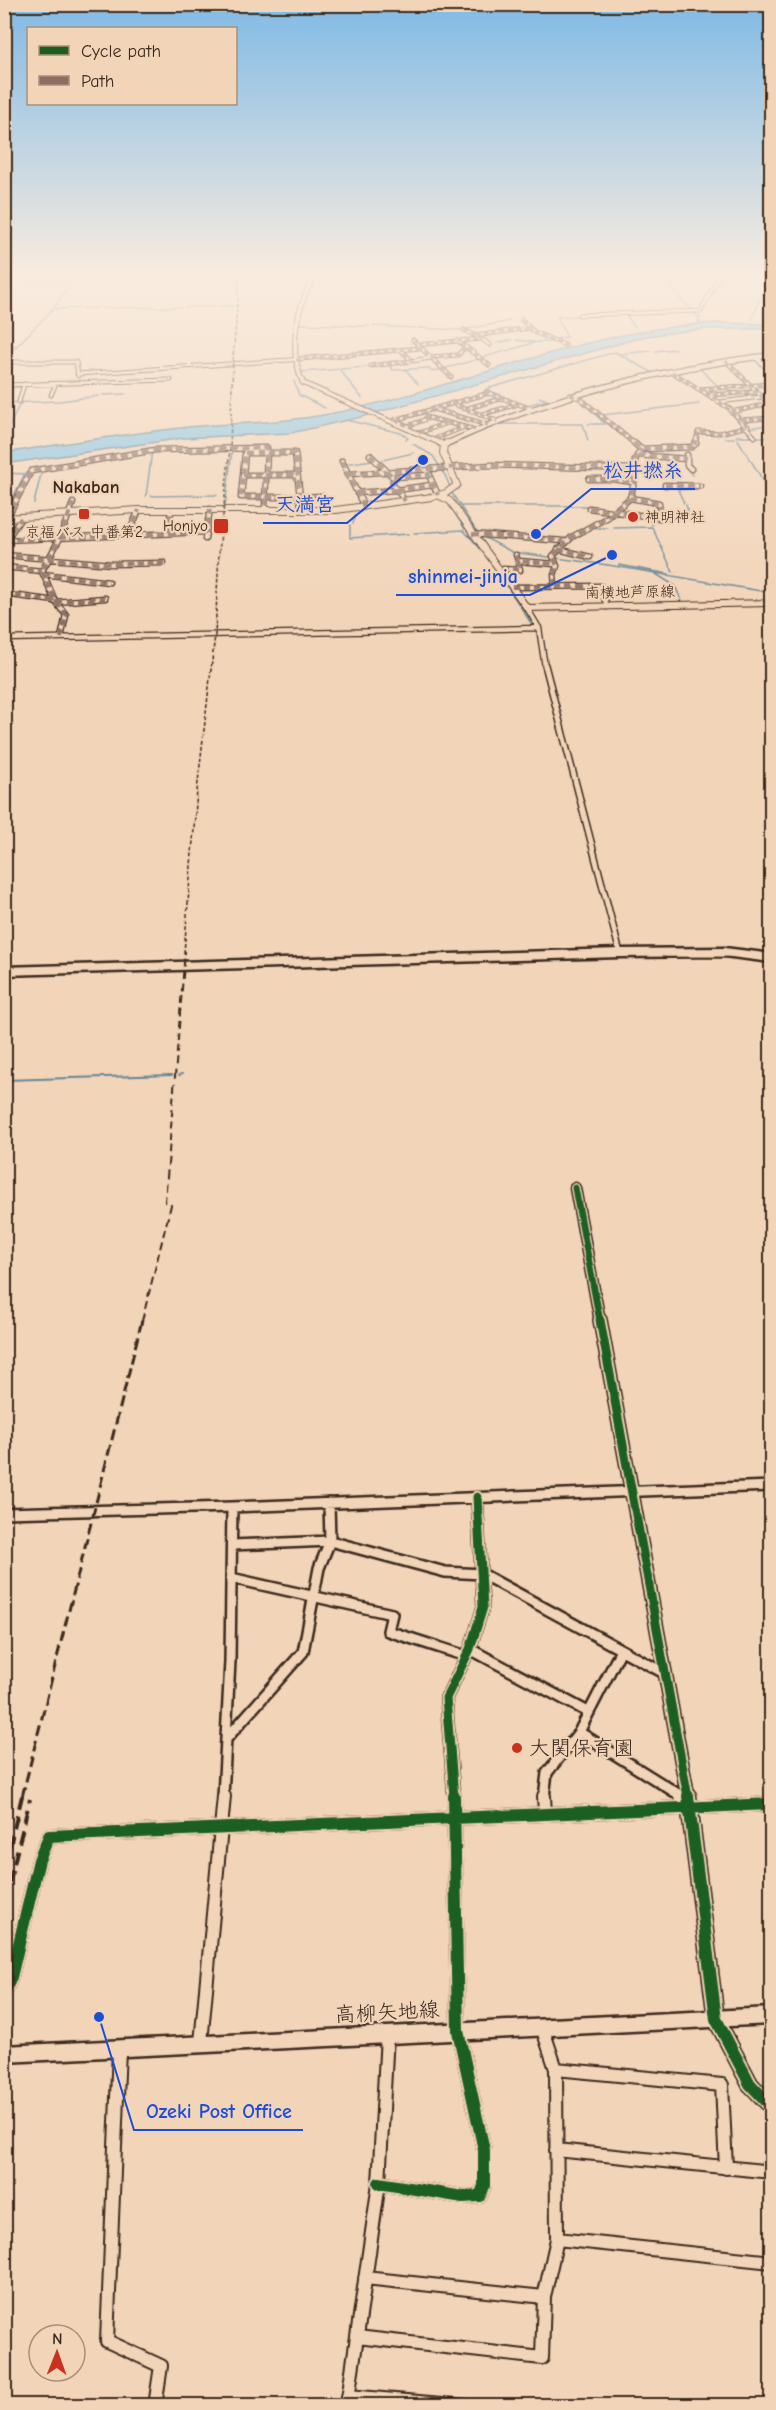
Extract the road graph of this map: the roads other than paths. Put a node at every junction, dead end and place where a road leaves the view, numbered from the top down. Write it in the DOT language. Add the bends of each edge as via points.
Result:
graph roads {
  1 [pos="24,384"];
  2 [pos="55,384"];
  3 [pos="308,384"];
  4 [pos="607,384"];
  5 [pos="693,384"];
  6 [pos="745,384"];
  7 [pos="749,384"];
  8 [pos="701,389"];
  9 [pos="755,392"];
  10 [pos="51,395"];
  11 [pos="570,395"];
  12 [pos="710,395"];
  13 [pos="761,397"];
  14 [pos="503,398"];
  15 [pos="19,402"];
  16 [pos="720,402"];
  17 [pos="770,403"];
  18 [pos="450,404"];
  19 [pos="519,404"];
  20 [pos="529,408"];
  21 [pos="431,409"];
  22 [pos="465,409"];
  23 [pos="731,412"];
  24 [pos="415,414"];
  25 [pos="480,415"];
  26 [pos="429,418"];
  27 [pos="771,418"];
  28 [pos="742,420"];
  29 [pos="497,421"];
  30 [pos="447,422"];
  31 [pos="488,425"];
  32 [pos="748,426"];
  33 [pos="463,427"];
  34 [pos="476,430"];
  35 [pos="419,433"];
  36 [pos="755,437"];
  37 [pos="443,442"];
  38 [pos="641,448"];
  39 [pos="687,448"];
  40 [pos="267,453"];
  41 [pos="370,455"];
  42 [pos="638,455"];
  43 [pos="687,459"];
  44 [pos="342,461"];
  45 [pos="423,462"];
  46 [pos="358,466"];
  47 [pos="449,466"];
  48 [pos="426,467"];
  49 [pos="614,468"];
  50 [pos="633,469"];
  51 [pos="691,469"];
  52 [pos="385,471"];
  53 [pos="362,472"];
  54 [pos="350,474"];
  55 [pos="243,475"];
  56 [pos="266,475"];
  57 [pos="297,475"];
  58 [pos="430,475"];
  59 [pos="393,477"];
  60 [pos="589,479"];
  61 [pos="612,479"];
  62 [pos="633,482"];
  63 [pos="432,485"];
  64 [pos="665,485"];
  65 [pos="700,486"];
  66 [pos="396,490"];
  67 [pos="357,493"];
  68 [pos="438,495"];
  69 [pos="299,496"];
  70 [pos="322,496"];
  71 [pos="265,497"];
  72 [pos="630,498"];
  73 [pos="405,501"];
  74 [pos="73,503"];
  75 [pos="364,507"];
  76 [pos="589,508"];
  77 [pos="210,509"];
  78 [pos="265,509"];
  79 [pos="138,510"];
  80 [pos="171,510"];
  81 [pos="300,510"];
  82 [pos="615,512"];
  83 [pos="69,515"];
  84 [pos="5,518"];
  85 [pos="21,518"];
  86 [pos="168,532"];
  87 [pos="206,532"];
  88 [pos="129,533"];
  89 [pos="472,534"];
  90 [pos="60,538"];
  91 [pos="22,539"];
  92 [pos="205,539"];
  93 [pos="5,540"];
  94 [pos="564,541"];
  95 [pos="558,549"];
  96 [pos="5,555"];
  97 [pos="590,557"];
  98 [pos="48,559"];
  99 [pos="164,563"];
  100 [pos="555,564"];
  101 [pos="4,567"];
  102 [pos="501,569"];
  103 [pos="43,572"];
  104 [pos="109,582"];
  105 [pos="555,586"];
  106 [pos="512,587"];
  107 [pos="4,594"];
  108 [pos="105,598"];
  109 [pos="55,601"];
  110 [pos="771,603"];
  111 [pos="608,607"];
  112 [pos="527,608"];
  113 [pos="539,628"];
  114 [pos="61,638"];
  115 [pos="4,639"];
  116 [pos="620,953"];
  117 [pos="771,958"];
  118 [pos="4,971"];
  119 [pos="575,1188"];
  120 [pos="771,1486"];
  121 [pos="632,1492"];
  122 [pos="477,1497"];
  123 [pos="328,1503"];
  124 [pos="232,1507"];
  125 [pos="4,1514"];
  126 [pos="330,1541"];
  127 [pos="232,1545"];
  128 [pos="483,1574"];
  129 [pos="231,1578"];
  130 [pos="315,1597"];
  131 [pos="621,1650"];
  132 [pos="468,1652"];
  133 [pos="666,1674"];
  134 [pos="588,1712"];
  135 [pos="579,1732"];
  136 [pos="227,1738"];
  137 [pos="690,1804"];
  138 [pos="771,1804"];
  139 [pos="545,1814"];
  140 [pos="456,1818"];
  141 [pos="222,1828"];
  142 [pos="4,1993"];
  143 [pos="771,2016"];
  144 [pos="716,2019"];
  145 [pos="542,2027"];
  146 [pos="458,2031"];
  147 [pos="387,2034"];
  148 [pos="201,2043"];
  149 [pos="119,2048"];
  150 [pos="4,2054"];
  151 [pos="556,2069"];
  152 [pos="771,2107"];
  153 [pos="556,2150"];
  154 [pos="726,2168"];
  155 [pos="771,2172"];
  156 [pos="379,2183"];
  157 [pos="557,2239"];
  158 [pos="771,2262"];
  159 [pos="365,2278"];
  160 [pos="544,2297"];
  161 [pos="357,2337"];
  162 [pos="348,2401"];
  163 [pos="155,2406"];
  164 [pos="466,2406"];
  1 -- 15 [label="street"];
  2 -- 10 [label="street"];
  3 -- 35 [label="street"];
  4 -- 11 [label="main road"];
  5 -- 8 [label="street"];
  6 -- 8 [label="street"];
  7 -- 9 [label="street"];
  8 -- 12 [label="street"];
  9 -- 12 [label="street"];
  9 -- 13 [label="street"];
  11 -- 20 [label="main road"];
  11 -- 38 [label="street" via="581,399"];
  12 -- 16 [label="street"];
  13 -- 16 [label="street"];
  13 -- 17 [label="street"];
  14 -- 18 [label="street" via="487,392"];
  14 -- 19 [label="street"];
  14 -- 22 [label="street"];
  16 -- 23 [label="street"];
  17 -- 23 [label="street"];
  18 -- 21 [label="street"];
  18 -- 22 [label="street"];
  19 -- 20 [label="street"];
  19 -- 25 [label="street"];
  20 -- 29 [label="main road"];
  21 -- 24 [label="street"];
  21 -- 31 [label="street"];
  22 -- 25 [label="street"];
  23 -- 28 [label="street"];
  24 -- 26 [label="street"];
  24 -- 26 [label="street" via="395,420 408,426"];
  25 -- 29 [label="street"];
  26 -- 30 [label="street"];
  27 -- 28 [label="street"];
  28 -- 32 [label="street"];
  29 -- 31 [label="main road"];
  30 -- 33 [label="street"];
  30 -- 35 [label="street"];
  31 -- 34 [label="main road"];
  32 -- 36 [label="street"];
  32 -- 39 [label="street" via="723,435 698,432 695,446"];
  33 -- 34 [label="street"];
  33 -- 37 [label="street" via="437,438"];
  34 -- 37 [label="main road"];
  35 -- 37 [label="street"];
  37 -- 47 [label="main road"];
  38 -- 39 [label="street"];
  38 -- 42 [label="street"];
  39 -- 43 [label="street"];
  40 -- 55 [label="street" via="245,453"];
  40 -- 56 [label="street"];
  40 -- 57 [label="street" via="295,453"];
  40 -- 84 [label="street" via="267,448 155,450 31,471"];
  41 -- 52 [label="street"];
  42 -- 43 [label="street"];
  42 -- 50 [label="street"];
  43 -- 51 [label="street"];
  44 -- 54 [label="street"];
  45 -- 48 [label="street"];
  46 -- 53 [label="street"];
  47 -- 48 [label="street"];
  47 -- 49 [label="street"];
  47 -- 68 [label="main road" via="457,485"];
  48 -- 52 [label="street"];
  48 -- 58 [label="street"];
  49 -- 50 [label="street"];
  49 -- 61 [label="street"];
  50 -- 62 [label="street"];
  52 -- 53 [label="street"];
  52 -- 59 [label="street"];
  53 -- 54 [label="street"];
  54 -- 67 [label="street"];
  55 -- 56 [label="street"];
  55 -- 71 [label="street" via="241,497"];
  56 -- 57 [label="street"];
  56 -- 71 [label="street"];
  57 -- 69 [label="street"];
  58 -- 59 [label="street"];
  58 -- 63 [label="street"];
  59 -- 66 [label="street"];
  60 -- 61 [label="street"];
  61 -- 62 [label="street"];
  62 -- 72 [label="street"];
  63 -- 66 [label="street"];
  63 -- 68 [label="street"];
  64 -- 65 [label="street"];
  66 -- 67 [label="street"];
  66 -- 73 [label="street"];
  67 -- 75 [label="street"];
  68 -- 73 [label="main road"];
  68 -- 89 [label="main road" via="450,501"];
  69 -- 70 [label="street"];
  69 -- 71 [label="street"];
  69 -- 81 [label="street"];
  71 -- 78 [label="street"];
  72 -- 82 [label="street" via="621,502"];
  72 -- 82 [label="street" via="660,503 660,518"];
  73 -- 75 [label="main road"];
  74 -- 83 [label="street"];
  75 -- 81 [label="main road"];
  76 -- 82 [label="street"];
  77 -- 78 [label="main road"];
  77 -- 80 [label="main road"];
  77 -- 87 [label="street"];
  78 -- 81 [label="main road"];
  79 -- 80 [label="main road"];
  79 -- 83 [label="main road"];
  79 -- 88 [label="street"];
  80 -- 86 [label="street"];
  82 -- 94 [label="street"];
  83 -- 85 [label="main road"];
  83 -- 90 [label="street"];
  84 -- 85 [label="main road"];
  85 -- 93 [label="street"];
  86 -- 87 [label="street"];
  86 -- 88 [label="street"];
  87 -- 92 [label="street"];
  88 -- 90 [label="street"];
  89 -- 94 [label="street"];
  89 -- 102 [label="main road"];
  90 -- 91 [label="street"];
  90 -- 98 [label="street"];
  91 -- 93 [label="street"];
  91 -- 96 [label="street"];
  94 -- 95 [label="street"];
  95 -- 97 [label="street"];
  95 -- 100 [label="street" via="553,556"];
  96 -- 98 [label="street"];
  98 -- 99 [label="street"];
  98 -- 103 [label="street"];
  100 -- 102 [label="street" via="517,558 520,570"];
  100 -- 105 [label="street"];
  101 -- 103 [label="street"];
  102 -- 106 [label="main road"];
  103 -- 104 [label="street"];
  103 -- 109 [label="street"];
  105 -- 106 [label="street"];
  105 -- 111 [label="street" via="601,586"];
  106 -- 112 [label="main road"];
  107 -- 109 [label="street"];
  108 -- 109 [label="street"];
  109 -- 114 [label="street" via="66,615"];
  110 -- 111 [label="main road, 南横地芦原線"];
  111 -- 112 [label="main road, 南横地芦原線"];
  112 -- 113 [label="street"];
  113 -- 114 [label="street"];
  113 -- 116 [label="street" via="548,680"];
  114 -- 115 [label="street"];
  116 -- 117 [label="street" via="724,952"];
  116 -- 118 [label="street"];
  119 -- 121 [label="street"];
  120 -- 121 [label="street"];
  121 -- 122 [label="street"];
  121 -- 133 [label="street"];
  122 -- 123 [label="street"];
  122 -- 128 [label="street"];
  123 -- 124 [label="street"];
  123 -- 126 [label="street"];
  124 -- 125 [label="street"];
  124 -- 127 [label="street"];
  126 -- 127 [label="street"];
  126 -- 128 [label="street" via="445,1572"];
  126 -- 130 [label="street" via="319,1568"];
  127 -- 129 [label="street"];
  128 -- 131 [label="street"];
  128 -- 132 [label="street" via="483,1607"];
  129 -- 130 [label="street"];
  129 -- 136 [label="street"];
  130 -- 132 [label="street" via="392,1614 388,1631"];
  130 -- 136 [label="street" via="303,1652"];
  131 -- 133 [label="street"];
  131 -- 134 [label="street"];
  132 -- 134 [label="street"];
  132 -- 140 [label="street" via="446,1698"];
  133 -- 137 [label="street"];
  134 -- 135 [label="street"];
  135 -- 137 [label="street"];
  135 -- 139 [label="street" via="547,1773"];
  136 -- 141 [label="street"];
  137 -- 138 [label="street"];
  137 -- 139 [label="street"];
  137 -- 144 [label="street"];
  139 -- 140 [label="street"];
  140 -- 141 [label="street"];
  140 -- 146 [label="street"];
  141 -- 142 [label="street" via="49,1836 39,1860"];
  141 -- 148 [label="street"];
  143 -- 144 [label="main road, 高柳矢地線"];
  144 -- 145 [label="main road, 高柳矢地線"];
  144 -- 152 [label="street" via="750,2084"];
  145 -- 146 [label="main road, 高柳矢地線"];
  145 -- 151 [label="street"];
  146 -- 147 [label="main road, 高柳矢地線"];
  146 -- 156 [label="street" via="484,2150 484,2186 480,2196 463,2197"];
  147 -- 148 [label="main road, 高柳矢地線"];
  147 -- 156 [label="street"];
  148 -- 149 [label="main road, 高柳矢地線"];
  149 -- 150 [label="main road, 高柳矢地線"];
  149 -- 163 [label="street" via="107,2341 161,2366"];
  151 -- 153 [label="street"];
  151 -- 154 [label="street" via="722,2085"];
  153 -- 154 [label="street"];
  153 -- 157 [label="street"];
  154 -- 155 [label="street"];
  156 -- 159 [label="street"];
  157 -- 158 [label="street"];
  157 -- 160 [label="street"];
  159 -- 160 [label="street"];
  159 -- 161 [label="street"];
  160 -- 161 [label="street" via="542,2358"];
  161 -- 162 [label="street"];
  162 -- 164 [label="street"];
}
